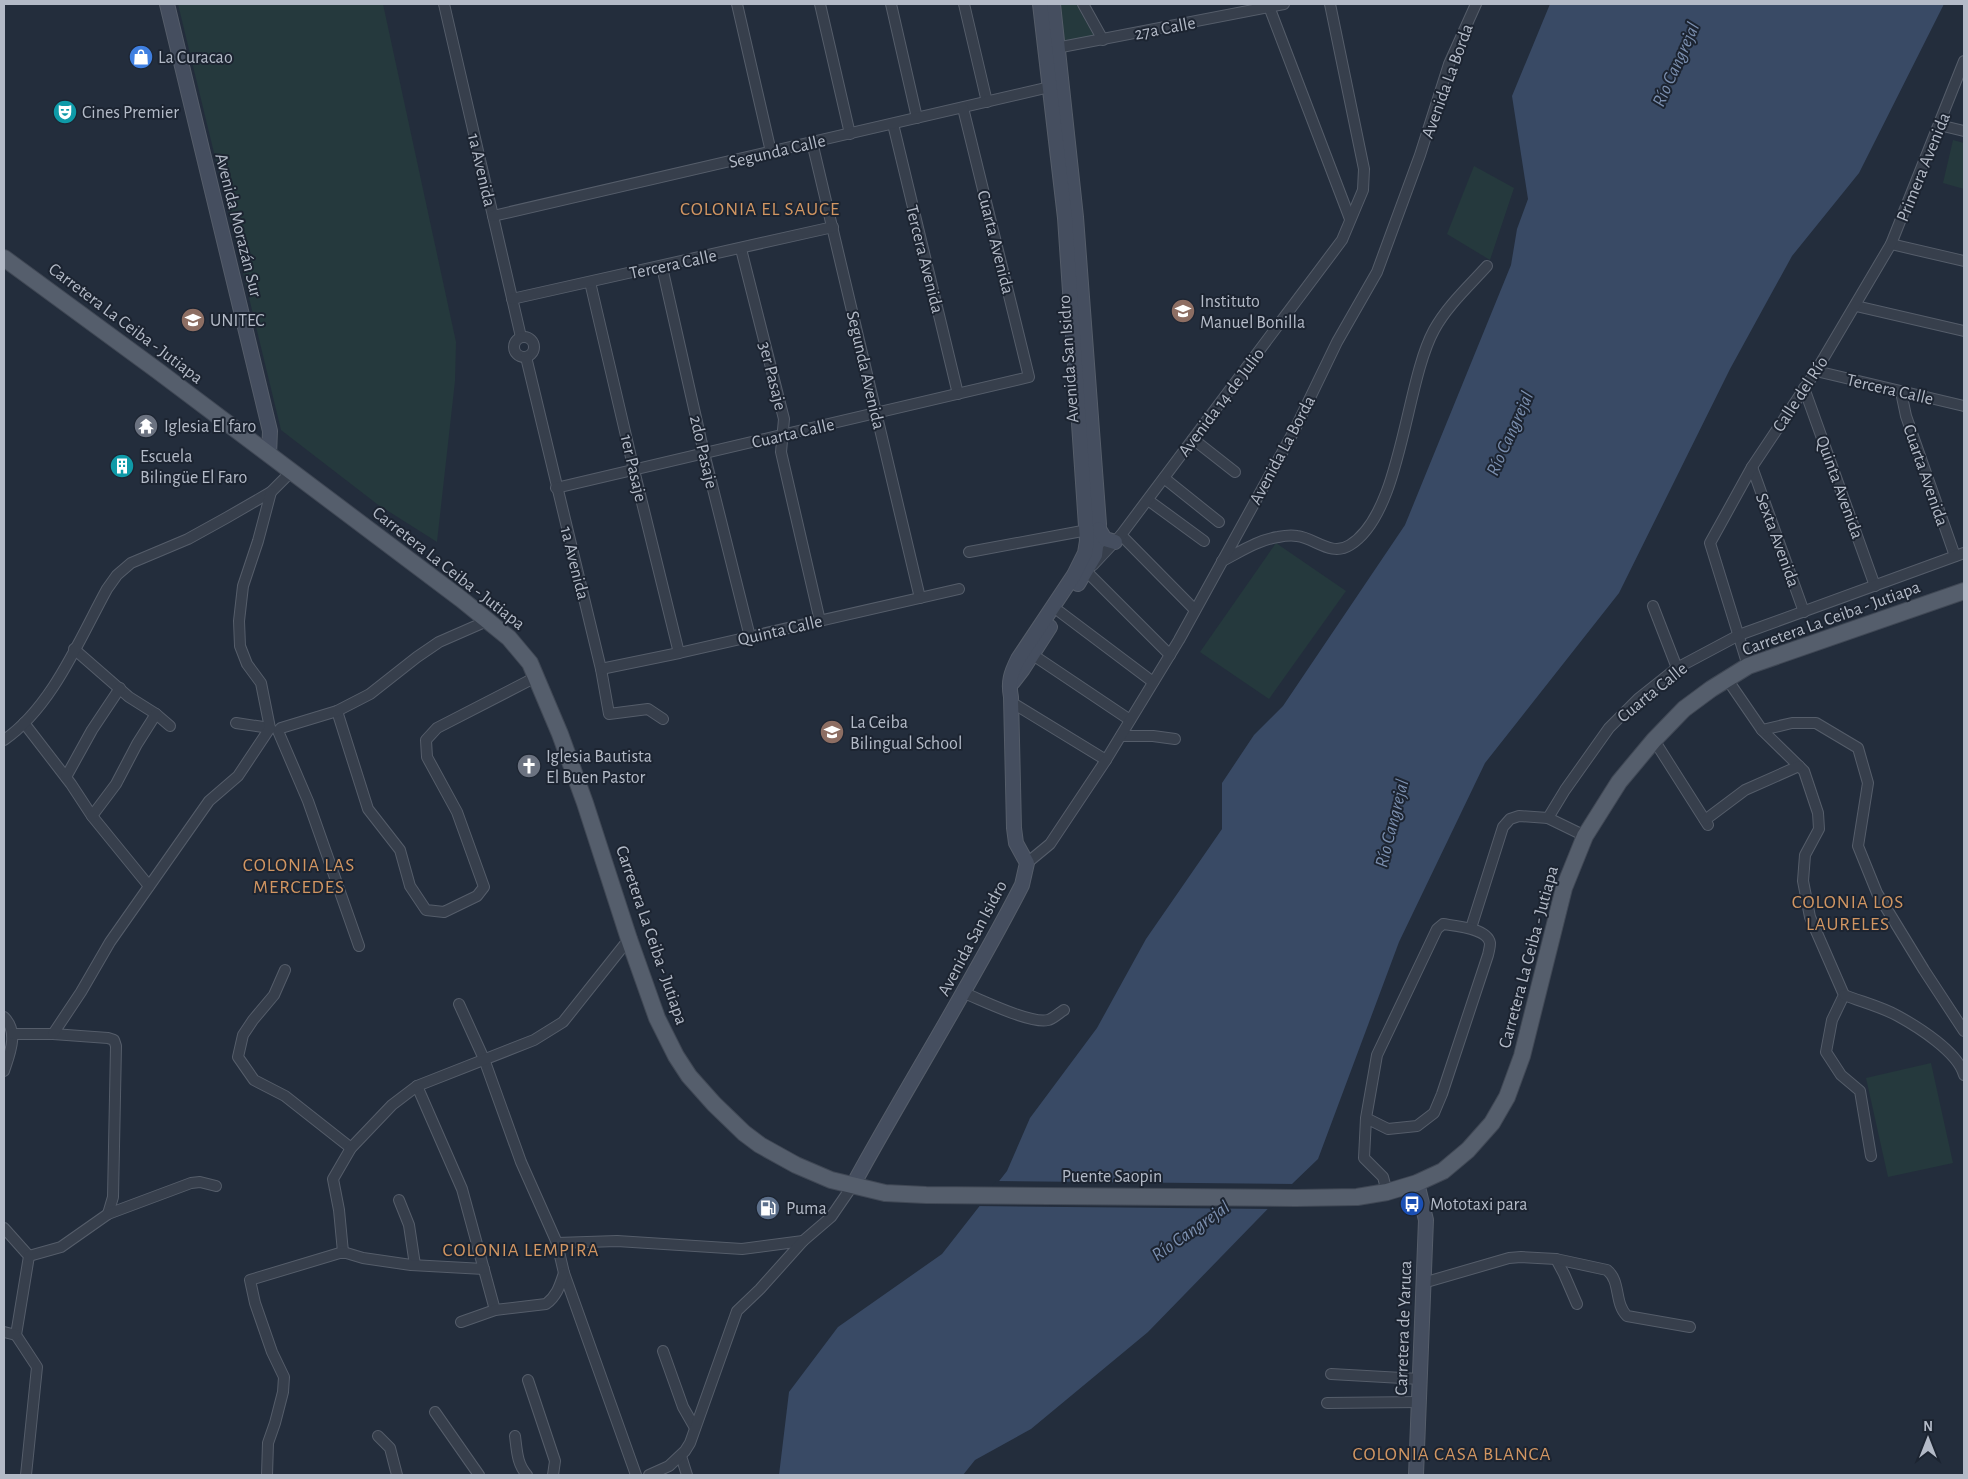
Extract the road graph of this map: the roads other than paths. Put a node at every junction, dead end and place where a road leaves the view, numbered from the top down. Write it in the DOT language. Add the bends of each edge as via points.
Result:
graph roads {
  1 [pos="167,4"];
  2 [pos="444,4"];
  3 [pos="737,4"];
  4 [pos="820,4"];
  5 [pos="891,4"];
  6 [pos="964,4"];
  7 [pos="1040,4"];
  8 [pos="1053,4"];
  9 [pos="1083,4"];
  10 [pos="1284,4"];
  11 [pos="1330,4"];
  12 [pos="1476,4"];
  13 [pos="1269,5"];
  14 [pos="1103,40"];
  15 [pos="1051,49"];
  16 [pos="1964,61"];
  17 [pos="1962,72"];
  18 [pos="1055,86"];
  19 [pos="987,102"];
  20 [pos="963,108"];
  21 [pos="917,118"];
  22 [pos="893,124"];
  23 [pos="1940,125"];
  24 [pos="1964,131"];
  25 [pos="850,134"];
  26 [pos="812,142"];
  27 [pos="771,152"];
  28 [pos="493,216"];
  29 [pos="1350,219"];
  30 [pos="833,227"];
  31 [pos="1891,244"];
  32 [pos="741,249"];
  33 [pos="4,258"];
  34 [pos="1964,261"];
  35 [pos="662,266"];
  36 [pos="1487,266"];
  37 [pos="590,282"];
  38 [pos="512,299"];
  39 [pos="1856,306"];
  40 [pos="1964,331"];
  41 [pos="521,337"];
  42 [pos="526,357"];
  43 [pos="1816,371"];
  44 [pos="1029,377"];
  45 [pos="1804,388"];
  46 [pos="1901,392"];
  47 [pos="958,394"];
  48 [pos="1964,406"];
  49 [pos="876,413"];
  50 [pos="782,436"];
  51 [pos="1193,439"];
  52 [pos="704,453"];
  53 [pos="269,456"];
  54 [pos="1752,468"];
  55 [pos="634,470"];
  56 [pos="291,472"];
  57 [pos="1235,472"];
  58 [pos="1164,478"];
  59 [pos="556,488"];
  60 [pos="271,492"];
  61 [pos="1148,500"];
  62 [pos="1219,522"];
  63 [pos="1093,529"];
  64 [pos="1118,538"];
  65 [pos="1204,541"];
  66 [pos="968,552"];
  67 [pos="1960,554"];
  68 [pos="1222,562"];
  69 [pos="1083,568"];
  70 [pos="1875,586"];
  71 [pos="959,589"];
  72 [pos="1964,591"];
  73 [pos="920,598"];
  74 [pos="1653,606"];
  75 [pos="1196,610"];
  76 [pos="1060,612"];
  77 [pos="1804,612"];
  78 [pos="488,620"];
  79 [pos="820,621"];
  80 [pos="1041,633"];
  81 [pos="1739,635"];
  82 [pos="750,637"];
  83 [pos="74,649"];
  84 [pos="679,653"];
  85 [pos="1033,655"];
  86 [pos="1170,655"];
  87 [pos="1748,666"];
  88 [pos="1676,668"];
  89 [pos="600,669"];
  90 [pos="536,677"];
  91 [pos="1728,679"];
  92 [pos="1154,682"];
  93 [pos="1009,686"];
  94 [pos="120,688"];
  95 [pos="1011,702"];
  96 [pos="337,711"];
  97 [pos="156,714"];
  98 [pos="663,718"];
  99 [pos="1130,720"];
  100 [pos="24,723"];
  101 [pos="236,723"];
  102 [pos="170,726"];
  103 [pos="270,728"];
  104 [pos="1762,730"];
  105 [pos="1121,736"];
  106 [pos="1175,739"];
  107 [pos="4,740"];
  108 [pos="1654,740"];
  109 [pos="1106,760"];
  110 [pos="1799,766"];
  111 [pos="66,777"];
  112 [pos="92,816"];
  113 [pos="1548,818"];
  114 [pos="1585,836"];
  115 [pos="1027,863"];
  116 [pos="149,886"];
  117 [pos="1472,928"];
  118 [pos="629,939"];
  119 [pos="359,946"];
  120 [pos="284,970"];
  121 [pos="964,992"];
  122 [pos="1844,995"];
  123 [pos="459,1004"];
  124 [pos="1064,1010"];
  125 [pos="4,1017"];
  126 [pos="1964,1031"];
  127 [pos="13,1034"];
  128 [pos="53,1034"];
  129 [pos="484,1059"];
  130 [pos="4,1071"];
  131 [pos="1964,1074"];
  132 [pos="417,1086"];
  133 [pos="1366,1118"];
  134 [pos="351,1148"];
  135 [pos="1870,1156"];
  136 [pos="1417,1183"];
  137 [pos="852,1185"];
  138 [pos="216,1186"];
  139 [pos="1388,1192"];
  140 [pos="926,1195"];
  141 [pos="1296,1198"];
  142 [pos="399,1200"];
  143 [pos="108,1214"];
  144 [pos="4,1228"];
  145 [pos="803,1241"];
  146 [pos="557,1243"];
  147 [pos="343,1252"];
  148 [pos="28,1256"];
  149 [pos="1556,1259"];
  150 [pos="415,1265"];
  151 [pos="484,1269"];
  152 [pos="564,1273"];
  153 [pos="1423,1282"];
  154 [pos="1577,1304"];
  155 [pos="495,1310"];
  156 [pos="461,1322"];
  157 [pos="1690,1327"];
  158 [pos="4,1332"];
  159 [pos="16,1335"];
  160 [pos="663,1351"];
  161 [pos="1331,1374"];
  162 [pos="1420,1379"];
  163 [pos="528,1380"];
  164 [pos="1419,1402"];
  165 [pos="1327,1403"];
  166 [pos="435,1412"];
  167 [pos="694,1428"];
  168 [pos="378,1436"];
  169 [pos="515,1436"];
  170 [pos="681,1456"];
  171 [pos="26,1475"];
  172 [pos="267,1475"];
  173 [pos="397,1475"];
  174 [pos="479,1475"];
  175 [pos="528,1475"];
  176 [pos="553,1475"];
  177 [pos="636,1475"];
  178 [pos="649,1475"];
  179 [pos="687,1475"];
  180 [pos="1416,1475"];
  1 -- 53 [label="street, Avenida Morazán Sur" via="270,431"];
  2 -- 28 [label="street, 1a Avenida"];
  3 -- 27 [label="street"];
  4 -- 25 [label="street"];
  5 -- 21 [label="street"];
  6 -- 19 [label="street"];
  7 -- 15 [label="street, Avenida San Isidro"];
  8 -- 15 [label="street, Avenida San Isidro"];
  9 -- 14 [label="street"];
  10 -- 13 [label="street, 27a Calle"];
  11 -- 29 [label="street, Avenida 14 de Julio" via="1364,169 1363,190"];
  12 -- 68 [label="street, Avenida La Borda" via="1449,64 1377,272"];
  13 -- 14 [label="street, 27a Calle"];
  13 -- 29 [label="street"];
  14 -- 15 [label="street, 27a Calle"];
  15 -- 18 [label="street, Avenida San Isidro"];
  16 -- 17 [label="street, Primera Avenida"];
  17 -- 23 [label="street, Primera Avenida"];
  18 -- 19 [label="street, Segunda Calle"];
  18 -- 63 [label="street, Avenida San Isidro" via="1076,217"];
  19 -- 20 [label="street, Segunda Calle"];
  20 -- 21 [label="street, Segunda Calle"];
  20 -- 44 [label="street, Cuarta Avenida"];
  21 -- 22 [label="street, Segunda Calle"];
  22 -- 25 [label="street, Segunda Calle"];
  22 -- 47 [label="street, Tercera Avenida"];
  23 -- 24 [label="street"];
  23 -- 31 [label="street, Primera Avenida"];
  25 -- 26 [label="street, Segunda Calle"];
  26 -- 27 [label="street, Segunda Calle"];
  26 -- 30 [label="street, Segunda Avenida"];
  27 -- 28 [label="street, Segunda Calle"];
  28 -- 38 [label="street, 1a Avenida"];
  29 -- 51 [label="street, Avenida 14 de Julio" via="1342,240"];
  30 -- 32 [label="street, Tercera Calle"];
  30 -- 49 [label="street, Segunda Avenida"];
  31 -- 34 [label="street"];
  31 -- 39 [label="street, Calle del Río"];
  32 -- 35 [label="street, Tercera Calle"];
  32 -- 50 [label="street, 3er Pasaje" via="784,419"];
  33 -- 53 [label="main road, Carretera La Ceiba - Jutiapa"];
  35 -- 37 [label="street, Tercera Calle"];
  35 -- 52 [label="street, 2do Pasaje"];
  36 -- 68 [label="street" via="1449,307 1434,330 1422,358 1385,497 1369,528 1350,545 1337,550 1297,536 1277,537 1254,544"];
  37 -- 38 [label="street, Tercera Calle"];
  37 -- 55 [label="street, 1er Pasaje"];
  38 -- 41 [label="street, 1a Avenida"];
  39 -- 40 [label="street"];
  39 -- 43 [label="street, Calle del Río"];
  41 -- 42 [label="street, 1a Avenida" via="514,344 515,351"];
  41 -- 42 [label="street, 1a Avenida" via="528,337 535,344 534,351"];
  42 -- 59 [label="street, 1a Avenida"];
  43 -- 45 [label="street, Calle del Río"];
  43 -- 46 [label="street, Tercera Calle"];
  44 -- 47 [label="street, Cuarta Calle"];
  45 -- 54 [label="street, Calle del Río"];
  45 -- 70 [label="street, Quinta Avenida"];
  46 -- 48 [label="street, Tercera Calle"];
  46 -- 67 [label="street, Cuarta Avenida" via="1906,416"];
  47 -- 49 [label="street, Cuarta Calle"];
  49 -- 50 [label="street, Cuarta Calle"];
  49 -- 73 [label="street, Segunda Avenida"];
  50 -- 52 [label="street, Cuarta Calle"];
  50 -- 79 [label="street, 3er Pasaje" via="781,452"];
  51 -- 57 [label="street"];
  51 -- 58 [label="street, Avenida 14 de Julio"];
  52 -- 55 [label="street, Cuarta Calle"];
  52 -- 82 [label="street, 2do Pasaje"];
  53 -- 56 [label="main road, Carretera La Ceiba - Jutiapa"];
  54 -- 77 [label="street, Sexta Avenida"];
  54 -- 81 [label="street, Calle del Río" via="1710,543"];
  55 -- 59 [label="street, Cuarta Calle"];
  55 -- 84 [label="street, 1er Pasaje"];
  56 -- 60 [label="street"];
  56 -- 78 [label="main road, Carretera La Ceiba - Jutiapa"];
  58 -- 61 [label="street, Avenida 14 de Julio"];
  58 -- 62 [label="street"];
  59 -- 89 [label="street, 1a Avenida"];
  60 -- 83 [label="street" via="188,539 131,563 107,589"];
  60 -- 103 [label="street" via="243,586 239,621 240,646 247,664 261,683"];
  61 -- 64 [label="street, Avenida 14 de Julio"];
  61 -- 65 [label="street"];
  63 -- 64 [label="street" via="1105,539"];
  63 -- 66 [label="street"];
  63 -- 69 [label="street, Avenida San Isidro" via="1096,555"];
  64 -- 69 [label="street, Avenida 14 de Julio"];
  64 -- 75 [label="street"];
  67 -- 70 [label="street, Cuarta Calle"];
  68 -- 75 [label="street, Avenida La Borda"];
  69 -- 76 [label="street, Avenida San Isidro"];
  69 -- 80 [label="street, Avenida San Isidro"];
  69 -- 86 [label="street"];
  70 -- 77 [label="street, Cuarta Calle"];
  71 -- 73 [label="street, Quinta Calle"];
  72 -- 87 [label="main road, Carretera La Ceiba - Jutiapa"];
  73 -- 79 [label="street, Quinta Calle"];
  74 -- 88 [label="street"];
  75 -- 86 [label="street, Avenida La Borda"];
  76 -- 80 [label="street, Avenida San Isidro"];
  76 -- 92 [label="street"];
  77 -- 81 [label="street, Cuarta Calle"];
  78 -- 90 [label="main road, Carretera La Ceiba - Jutiapa" via="519,649"];
  78 -- 96 [label="street" via="439,642 370,694"];
  79 -- 82 [label="street, Quinta Calle"];
  80 -- 85 [label="street, Avenida San Isidro"];
  80 -- 93 [label="street, Avenida San Isidro" via="1018,659"];
  81 -- 87 [label="street"];
  81 -- 88 [label="street, Cuarta Calle"];
  82 -- 84 [label="street, Quinta Calle"];
  83 -- 94 [label="street"];
  83 -- 100 [label="street" via="52,688"];
  84 -- 89 [label="street, Quinta Calle"];
  85 -- 93 [label="street, Avenida San Isidro"];
  85 -- 99 [label="street"];
  86 -- 92 [label="street, Avenida La Borda"];
  87 -- 91 [label="main road, Carretera La Ceiba - Jutiapa"];
  88 -- 113 [label="street, Cuarta Calle" via="1609,728"];
  89 -- 98 [label="street, 1a Avenida" via="609,714 648,709"];
  90 -- 96 [label="street" via="437,728 426,740 428,757 457,812 484,887 477,896 444,912 426,910 410,886 400,850 368,810"];
  90 -- 118 [label="main road, Carretera La Ceiba - Jutiapa" via="586,803"];
  91 -- 104 [label="street"];
  91 -- 108 [label="main road, Carretera La Ceiba - Jutiapa" via="1684,709"];
  92 -- 99 [label="street, Avenida La Borda"];
  93 -- 95 [label="street, Avenida San Isidro"];
  94 -- 97 [label="street"];
  94 -- 111 [label="street"];
  95 -- 109 [label="street"];
  95 -- 115 [label="street, Avenida San Isidro" via="1014,828 1016,843"];
  96 -- 119 [label="street" via="281,728 278,733 308,801"];
  97 -- 102 [label="street"];
  97 -- 112 [label="street" via="116,784"];
  99 -- 105 [label="street, Avenida La Borda"];
  100 -- 107 [label="street"];
  100 -- 111 [label="street"];
  101 -- 103 [label="street"];
  103 -- 116 [label="street" via="238,776 209,801"];
  104 -- 110 [label="street"];
  104 -- 126 [label="street" via="1816,723 1858,748 1868,783 1858,846 1877,893"];
  105 -- 106 [label="street"];
  105 -- 109 [label="street, Avenida La Borda"];
  108 -- 110 [label="street" via="1706,823 1746,790"];
  108 -- 114 [label="main road, Carretera La Ceiba - Jutiapa" via="1619,782"];
  109 -- 115 [label="street, Avenida La Borda" via="1050,844"];
  110 -- 122 [label="street" via="1804,771 1818,813 1819,829 1805,855 1803,881 1810,916"];
  111 -- 112 [label="street"];
  112 -- 116 [label="street"];
  113 -- 114 [label="street"];
  113 -- 117 [label="street" via="1519,816 1510,819 1503,827"];
  114 -- 136 [label="main road, Carretera La Ceiba - Jutiapa" via="1564,888 1522,1056 1507,1097 1492,1123 1468,1150 1443,1171"];
  115 -- 121 [label="street, Avenida San Isidro" via="1022,885"];
  116 -- 128 [label="street"];
  117 -- 133 [label="street" via="1443,924 1437,929 1377,1055"];
  117 -- 133 [label="street" via="1487,937 1490,944 1488,955 1434,1113 1417,1126 1388,1129"];
  118 -- 129 [label="street" via="563,1022 534,1040"];
  118 -- 137 [label="main road, Carretera La Ceiba - Jutiapa" via="666,1037 689,1076 714,1104 744,1133 776,1155 814,1174"];
  120 -- 134 [label="street" via="274,996 243,1035 238,1057 254,1080 285,1096"];
  121 -- 124 [label="street" via="1006,1011 1039,1021 1050,1020"];
  121 -- 137 [label="street, Avenida San Isidro"];
  122 -- 131 [label="street" via="1898,1016 1957,1060"];
  122 -- 135 [label="street" via="1832,1020 1826,1052 1841,1075 1860,1091"];
  123 -- 129 [label="street"];
  125 -- 127 [label="street"];
  127 -- 128 [label="street"];
  127 -- 130 [label="street"];
  128 -- 143 [label="street" via="108,1038 114,1040 116,1046 113,1197"];
  129 -- 132 [label="street"];
  129 -- 146 [label="street" via="521,1162"];
  132 -- 134 [label="street" via="392,1105"];
  132 -- 151 [label="street" via="462,1189"];
  133 -- 139 [label="street" via="1364,1158 1383,1177"];
  134 -- 147 [label="street" via="333,1179"];
  136 -- 139 [label="main road, Carretera La Ceiba - Jutiapa"];
  136 -- 153 [label="street, Carretera de Yaruca" via="1426,1220"];
  137 -- 140 [label="main road, Carretera La Ceiba - Jutiapa" via="885,1193"];
  137 -- 145 [label="street" via="831,1217"];
  138 -- 143 [label="street" via="191,1183"];
  139 -- 141 [label="main road, Carretera La Ceiba - Jutiapa"];
  140 -- 141 [label="main road, Puente Saopin"];
  142 -- 150 [label="street" via="409,1224"];
  143 -- 148 [label="street" via="61,1247"];
  144 -- 148 [label="street"];
  145 -- 146 [label="street" via="742,1249 616,1241"];
  145 -- 167 [label="street" via="737,1311"];
  146 -- 152 [label="street"];
  147 -- 150 [label="street"];
  147 -- 172 [label="street" via="250,1280 272,1352 284,1376 283,1392 268,1443"];
  148 -- 159 [label="street"];
  149 -- 153 [label="street" via="1510,1258"];
  149 -- 154 [label="street"];
  149 -- 157 [label="street" via="1607,1270 1627,1316"];
  150 -- 151 [label="street"];
  151 -- 155 [label="street"];
  152 -- 155 [label="street" via="558,1291 546,1304"];
  152 -- 177 [label="street"];
  153 -- 162 [label="street, Carretera de Yaruca"];
  155 -- 156 [label="street"];
  158 -- 159 [label="street"];
  159 -- 171 [label="street" via="37,1368"];
  160 -- 167 [label="street"];
  161 -- 162 [label="street"];
  162 -- 164 [label="street, Carretera de Yaruca"];
  163 -- 176 [label="street" via="555,1461"];
  164 -- 165 [label="street"];
  164 -- 180 [label="street, Carretera de Yaruca"];
  166 -- 174 [label="street"];
  167 -- 170 [label="street" via="690,1443"];
  168 -- 173 [label="street" via="390,1448"];
  169 -- 175 [label="street" via="518,1462"];
  170 -- 178 [label="street"];
  170 -- 179 [label="street"];
}
